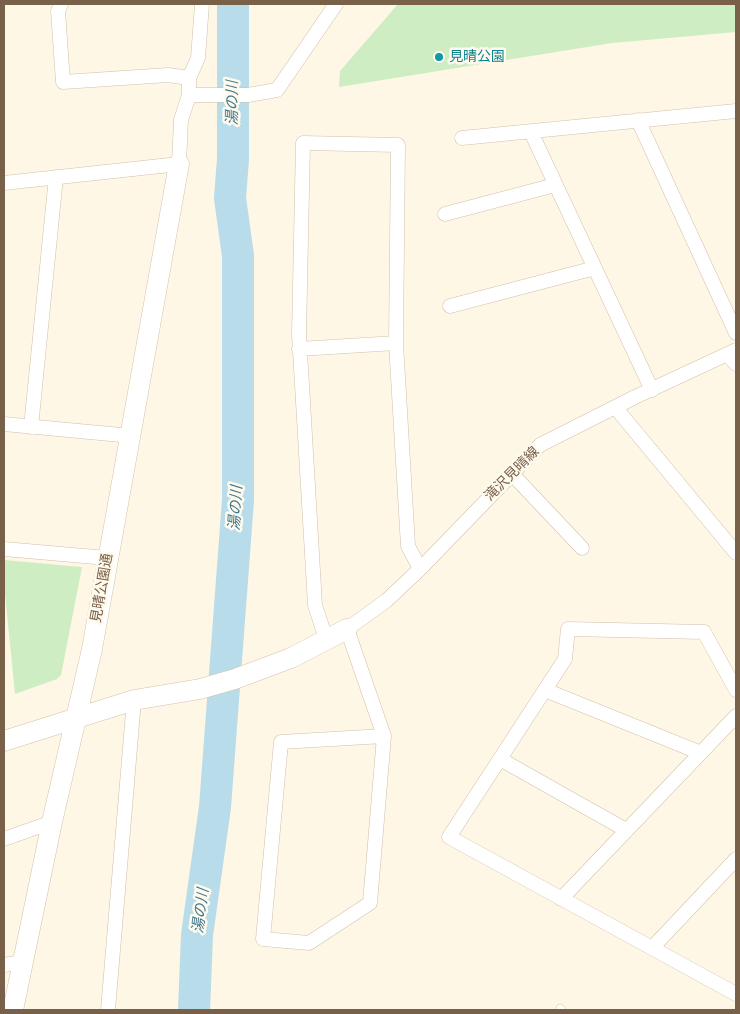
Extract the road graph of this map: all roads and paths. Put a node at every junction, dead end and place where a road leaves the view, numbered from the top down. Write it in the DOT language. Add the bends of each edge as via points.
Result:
graph roads {
  1 [pos="61,4"];
  2 [pos="202,4"];
  3 [pos="336,4"];
  4 [pos="189,78"];
  5 [pos="189,95"];
  6 [pos="736,111"];
  7 [pos="638,120"];
  8 [pos="531,132"];
  9 [pos="462,138"];
  10 [pos="179,164"];
  11 [pos="56,178"];
  12 [pos="4,183"];
  13 [pos="556,185"];
  14 [pos="446,214"];
  15 [pos="594,268"];
  16 [pos="450,306"];
  17 [pos="736,332"];
  18 [pos="396,343"];
  19 [pos="300,349"];
  20 [pos="733,356"];
  21 [pos="652,390"];
  22 [pos="615,407"];
  23 [pos="4,424"];
  24 [pos="31,428"];
  25 [pos="132,436"];
  26 [pos="512,474"];
  27 [pos="582,548"];
  28 [pos="4,549"];
  29 [pos="736,553"];
  30 [pos="107,558"];
  31 [pos="420,569"];
  32 [pos="347,629"];
  33 [pos="326,640"];
  34 [pos="545,690"];
  35 [pos="736,690"];
  36 [pos="134,700"];
  37 [pos="736,716"];
  38 [pos="77,718"];
  39 [pos="384,736"];
  40 [pos="4,741"];
  41 [pos="701,753"];
  42 [pos="500,760"];
  43 [pos="52,822"];
  44 [pos="626,830"];
  45 [pos="4,839"];
  46 [pos="736,859"];
  47 [pos="561,898"];
  48 [pos="652,948"];
  49 [pos="13,963"];
  50 [pos="736,994"];
  51 [pos="13,1010"];
  52 [pos="108,1010"];
  1 -- 4 [label="street" via="58,11 63,82 168,75"];
  2 -- 4 [label="street" via="198,58"];
  3 -- 5 [label="street" via="277,90 248,95"];
  4 -- 5 [label="street"];
  5 -- 10 [label="street" via="181,120"];
  6 -- 7 [label="street"];
  7 -- 8 [label="street"];
  7 -- 17 [label="street"];
  8 -- 9 [label="street"];
  8 -- 13 [label="street"];
  10 -- 11 [label="street"];
  10 -- 25 [label="street, 見晴公園通"];
  11 -- 12 [label="street"];
  11 -- 24 [label="street"];
  13 -- 14 [label="street"];
  13 -- 15 [label="street"];
  15 -- 16 [label="street"];
  15 -- 21 [label="street"];
  18 -- 19 [label="street"];
  18 -- 19 [label="street" via="398,145 303,143"];
  18 -- 31 [label="street" via="408,546"];
  19 -- 33 [label="street" via="315,605"];
  20 -- 21 [label="street, 滝沢見晴線"];
  21 -- 22 [label="street, 滝沢見晴線"];
  22 -- 26 [label="street, 滝沢見晴線" via="540,445"];
  22 -- 29 [label="street"];
  23 -- 24 [label="street"];
  24 -- 25 [label="street"];
  25 -- 30 [label="street, 見晴公園通"];
  26 -- 27 [label="street"];
  26 -- 31 [label="street, 滝沢見晴線"];
  28 -- 30 [label="street"];
  30 -- 38 [label="street, 見晴公園通"];
  31 -- 32 [label="street, 滝沢見晴線" via="386,601"];
  32 -- 33 [label="street"];
  32 -- 39 [label="street"];
  33 -- 36 [label="street" via="291,658 200,690"];
  34 -- 35 [label="street" via="564,659 568,629 704,632"];
  34 -- 41 [label="street"];
  34 -- 42 [label="street"];
  36 -- 38 [label="street"];
  36 -- 52 [label="street"];
  37 -- 41 [label="street"];
  38 -- 40 [label="street"];
  38 -- 43 [label="street, 見晴公園通"];
  39 -- 39 [label="street" via="370,903 309,944 263,939 281,742"];
  41 -- 44 [label="street"];
  42 -- 44 [label="street"];
  42 -- 47 [label="street" via="449,837"];
  43 -- 45 [label="street"];
  43 -- 49 [label="street, 見晴公園通"];
  44 -- 47 [label="street"];
  46 -- 48 [label="street"];
  47 -- 48 [label="street"];
  48 -- 50 [label="street"];
  49 -- 51 [label="street, 見晴公園通"];
}
